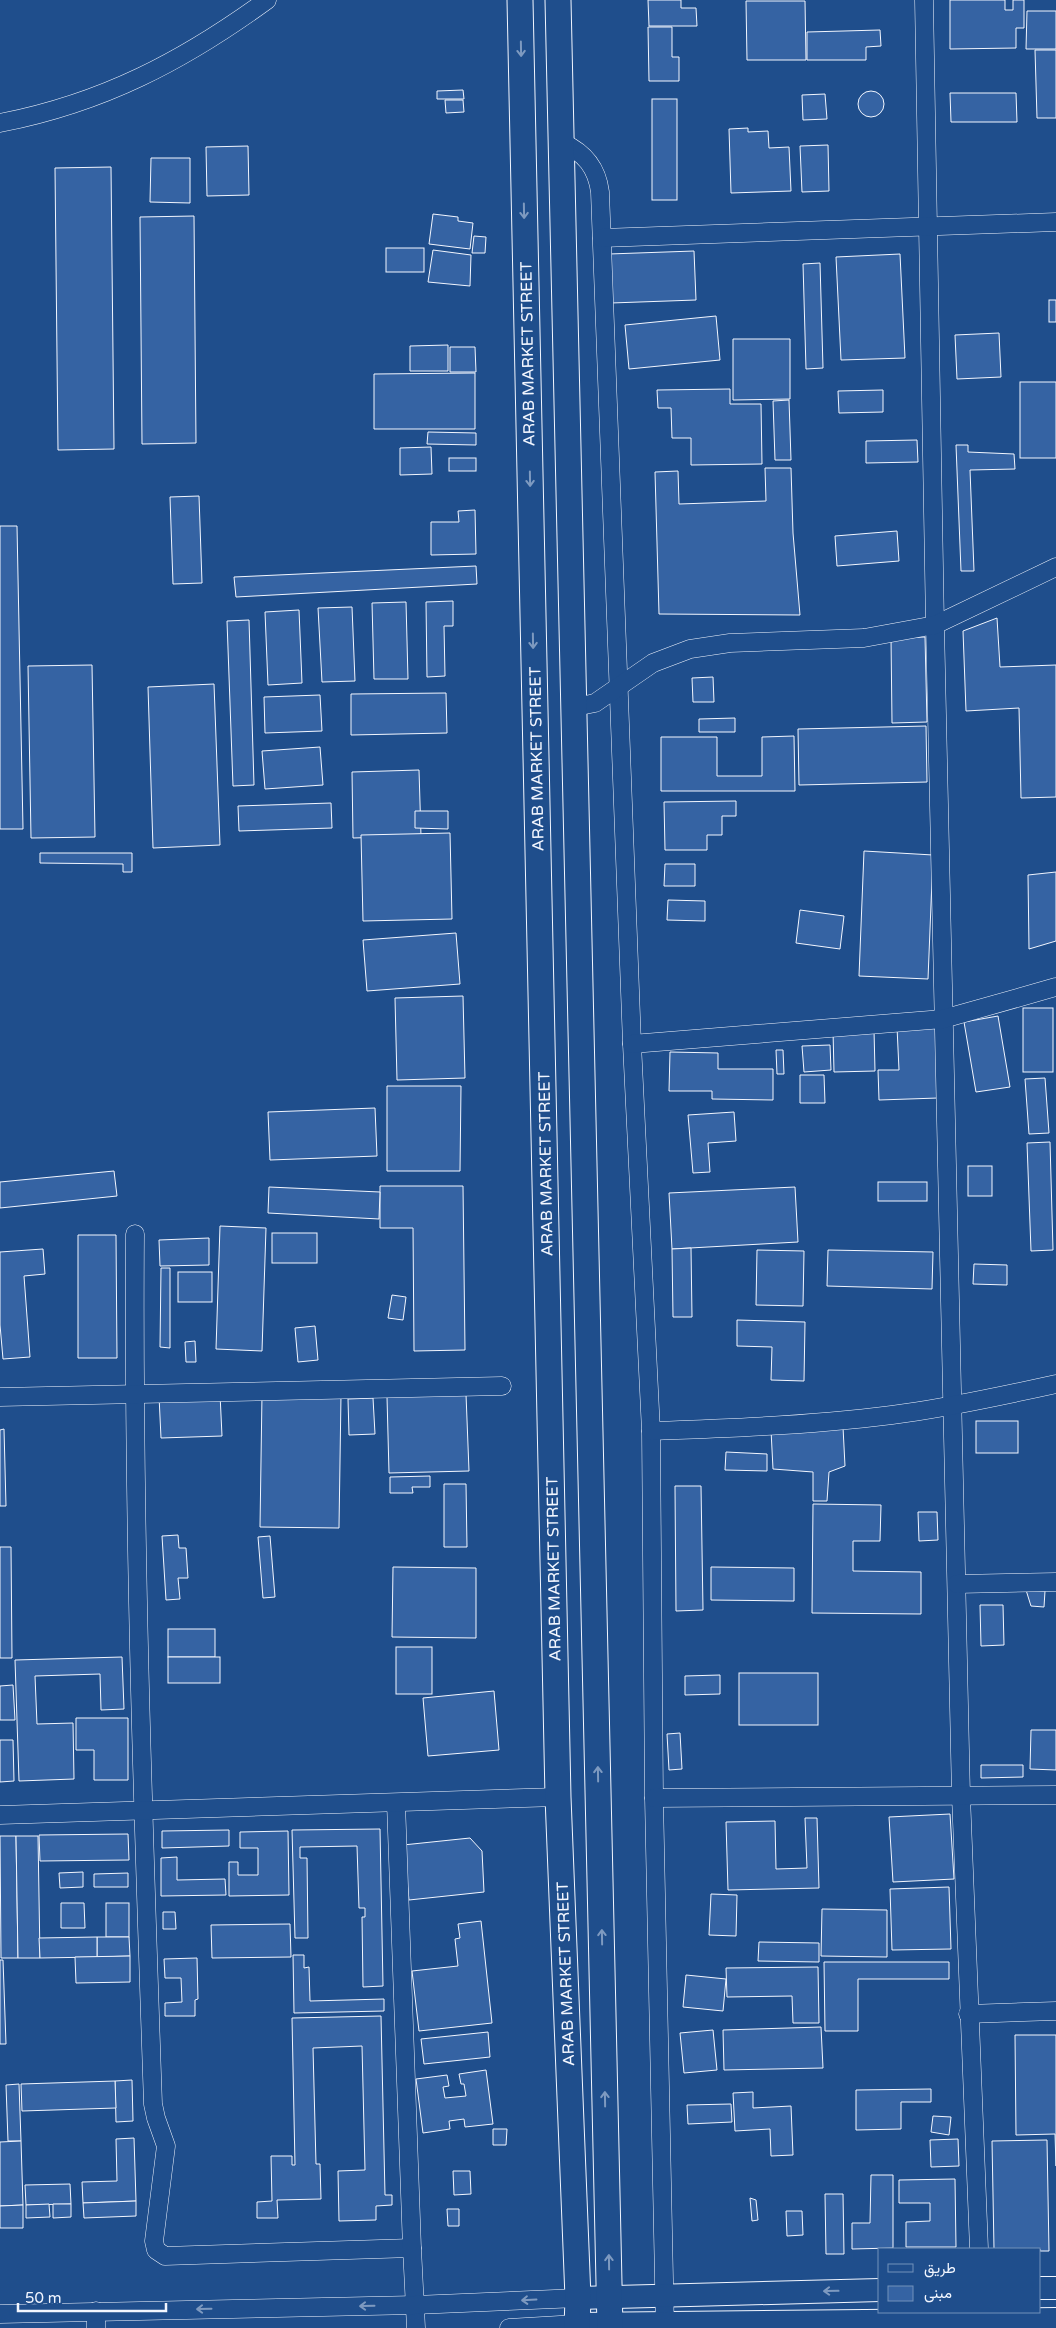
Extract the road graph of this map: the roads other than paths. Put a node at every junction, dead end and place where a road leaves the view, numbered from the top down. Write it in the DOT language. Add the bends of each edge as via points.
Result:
graph roads {
  1 [pos="268,0"];
  2 [pos="520,0"];
  3 [pos="558,0"];
  4 [pos="924,0"];
  5 [pos="0,123"];
  6 [pos="563,143"];
  7 [pos="1056,222"];
  8 [pos="927,227"];
  9 [pos="602,238"];
  10 [pos="1056,567"];
  11 [pos="935,625"];
  12 [pos="620,685"];
  13 [pos="575,707"];
  14 [pos="1056,987"];
  15 [pos="943,1019"];
  16 [pos="632,1044"];
  17 [pos="135,1234"];
  18 [pos="1056,1384"];
  19 [pos="502,1386"];
  20 [pos="134,1393"];
  21 [pos="0,1397"];
  22 [pos="953,1406"];
  23 [pos="651,1431"];
  24 [pos="1056,1582"];
  25 [pos="957,1584"];
  26 [pos="1056,1795"];
  27 [pos="960,1796"];
  28 [pos="558,1798"];
  29 [pos="654,1798"];
  30 [pos="396,1803"];
  31 [pos="143,1811"];
  32 [pos="0,1816"];
  33 [pos="1056,2010"];
  34 [pos="968,2014"];
  35 [pos="412,2248"];
  36 [pos="979,2248"];
  37 [pos="1041,2288"];
  38 [pos="1056,2288"];
  39 [pos="878,2290"];
  40 [pos="663,2295"];
  41 [pos="610,2297"];
  42 [pos="578,2298"];
  43 [pos="415,2305"];
  44 [pos="0,2314"];
  45 [pos="981,2316"];
  46 [pos="96,2319"];
  47 [pos="1056,2319"];
  48 [pos="577,2326"];
  49 [pos="610,2326"];
  50 [pos="665,2326"];
  51 [pos="416,2328"];
  52 [pos="509,2328"];
  1 -- 5 [label="street" via="173,61 114,91 50,112"];
  2 -- 28 [label="main road, ARAB MARKET STREET, one-way"];
  3 -- 6 [label="main road"];
  4 -- 8 [label="street"];
  6 -- 9 [label="street" via="582,154 595,171 600,192"];
  6 -- 13 [label="main road"];
  7 -- 8 [label="street"];
  8 -- 9 [label="street"];
  8 -- 11 [label="street"];
  9 -- 12 [label="street"];
  10 -- 11 [label="street"];
  11 -- 12 [label="street" via="864,638 710,645 653,663"];
  11 -- 15 [label="street"];
  12 -- 13 [label="street" via="595,703"];
  12 -- 16 [label="street"];
  41 -- 13 [label="main road, one-way"];
  14 -- 15 [label="street"];
  15 -- 16 [label="street"];
  15 -- 22 [label="street"];
  16 -- 23 [label="street"];
  17 -- 20 [label="street"];
  18 -- 22 [label="street"];
  19 -- 20 [label="street"];
  20 -- 21 [label="street"];
  20 -- 31 [label="street"];
  22 -- 23 [label="street" via="841,1420"];
  22 -- 25 [label="street"];
  23 -- 29 [label="street"];
  24 -- 25 [label="street"];
  25 -- 27 [label="street"];
  26 -- 27 [label="street"];
  27 -- 29 [label="street"];
  27 -- 34 [label="street"];
  28 -- 30 [label="street"];
  28 -- 42 [label="main road, ARAB MARKET STREET"];
  29 -- 40 [label="street"];
  30 -- 31 [label="street"];
  30 -- 35 [label="street"];
  31 -- 32 [label="street"];
  31 -- 35 [label="street" via="153,2104 166,2146 154,2242 156,2250 165,2256"];
  33 -- 34 [label="street"];
  34 -- 36 [label="street"];
  35 -- 43 [label="street"];
  37 -- 38 [label="street"];
  39 -- 40 [label="street, one-way"];
  40 -- 41 [label="street"];
  40 -- 50 [label="street"];
  41 -- 42 [label="street"];
  41 -- 49 [label="main road"];
  42 -- 43 [label="street, one-way"];
  42 -- 48 [label="main road, ARAB MARKET STREET"];
  43 -- 46 [label="street, one-way"];
  43 -- 51 [label="street"];
  44 -- 46 [label="street"];
  45 -- 47 [label="street"];
  45 -- 50 [label="street"];
  48 -- 49 [label="street"];
  48 -- 52 [label="street"];
  49 -- 50 [label="street"];
}
